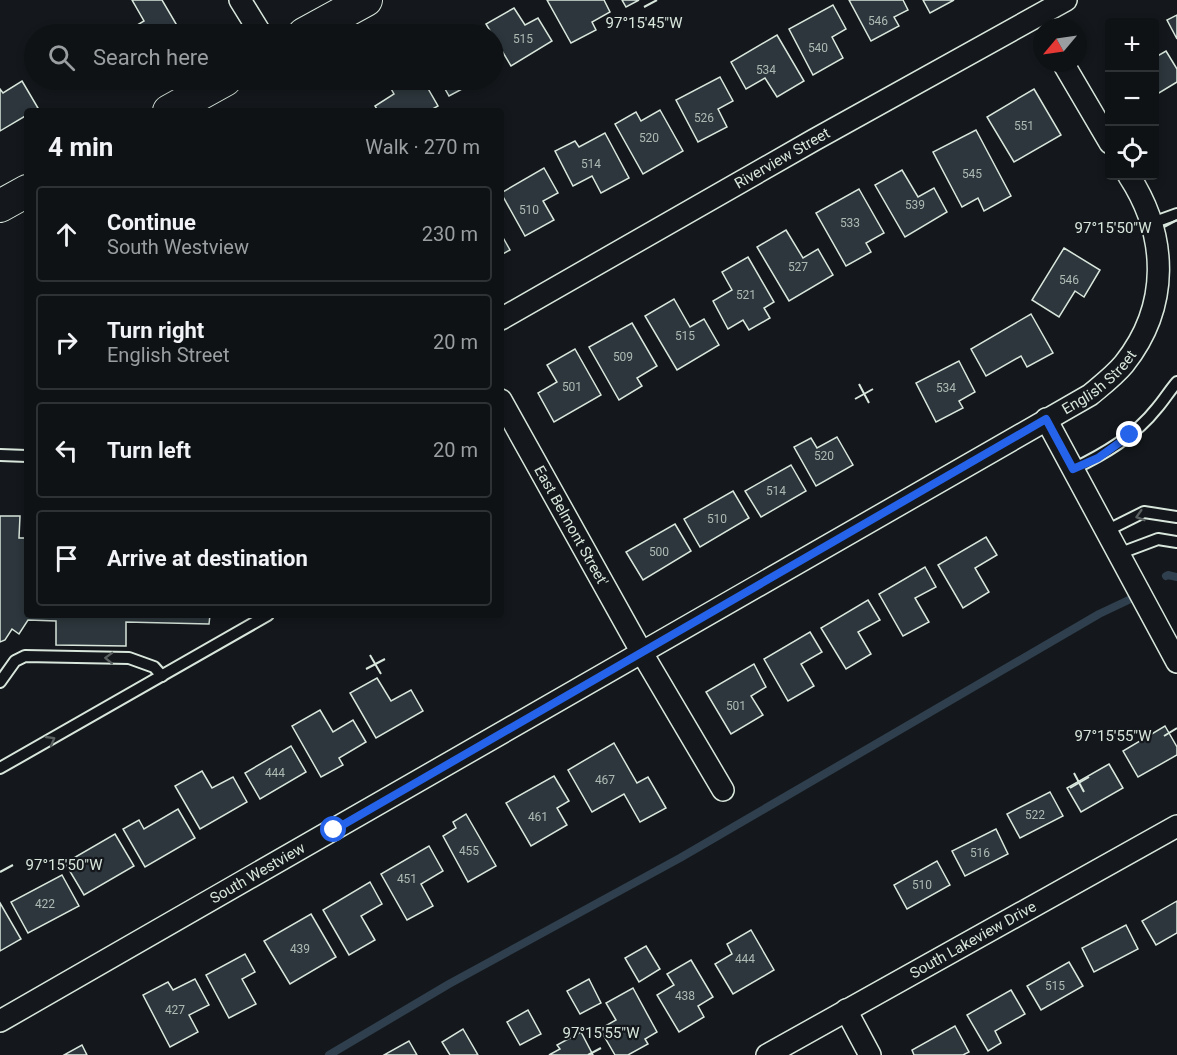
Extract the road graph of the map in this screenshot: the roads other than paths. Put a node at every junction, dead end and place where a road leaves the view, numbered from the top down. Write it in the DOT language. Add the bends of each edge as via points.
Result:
graph roads {
  1 [pos="240,0"];
  2 [pos="366,0"];
  3 [pos="1066,0"];
  4 [pos="1035,14"];
  5 [pos="255,24"];
  6 [pos="322,24"];
  7 [pos="1068,72"];
  8 [pos="207,90"];
  9 [pos="174,108"];
  10 [pos="1105,134"];
  11 [pos="1132,180"];
  12 [pos="24,193"];
  13 [pos="0,206"];
  14 [pos="1177,214"];
  15 [pos="1152,223"];
  16 [pos="504,317"];
  17 [pos="1177,381"];
  18 [pos="504,405"];
  19 [pos="1046,419"];
  20 [pos="0,455"];
  21 [pos="24,456"];
  22 [pos="1073,469"];
  23 [pos="1177,517"];
  24 [pos="1106,531"];
  25 [pos="1177,542"];
  26 [pos="1119,554"];
  27 [pos="263,618"];
  28 [pos="642,653"];
  29 [pos="1177,662"];
  30 [pos="162,676"];
  31 [pos="0,682"];
  32 [pos="0,768"];
  33 [pos="723,790"];
  34 [pos="1177,826"];
  35 [pos="846,1010"];
  36 [pos="0,1021"];
  37 [pos="767,1055"];
  38 [pos="870,1055"];
  1 -- 5 [label="street"];
  2 -- 6 [label="street"];
  3 -- 4 [label="street, Riverview Street"];
  4 -- 16 [label="street, Riverview Street"];
  7 -- 10 [label="street"];
  8 -- 9 [label="street"];
  11 -- 15 [label="street, English Street"];
  12 -- 13 [label="street"];
  14 -- 15 [label="lane"];
  15 -- 19 [label="street, English Street" via="1159,276 1144,332 1109,379"];
  17 -- 22 [label="lane" via="1156,410 1130,435 1098,458"];
  18 -- 28 [label="street, East Belmont Street'"];
  19 -- 22 [label="street, English Street"];
  19 -- 28 [label="street, South Westview"];
  20 -- 21 [label="lane"];
  22 -- 24 [label="street, English Street"];
  23 -- 24 [label="lane, one-way" via="1144,512"];
  24 -- 26 [label="street, English Street"];
  25 -- 26 [label="lane" via="1158,539"];
  26 -- 29 [label="street, English Street"];
  27 -- 30 [label="lane"];
  28 -- 33 [label="street, East Belmont Street'"];
  28 -- 36 [label="street, South Westview"];
  30 -- 31 [label="lane, one-way" via="154,667 129,658 25,656 15,661"];
  32 -- 30 [label="lane, one-way"];
  34 -- 35 [label="street, South Lakeview Drive"];
  35 -- 37 [label="street, South Lakeview Drive"];
  35 -- 38 [label="street"];
}
